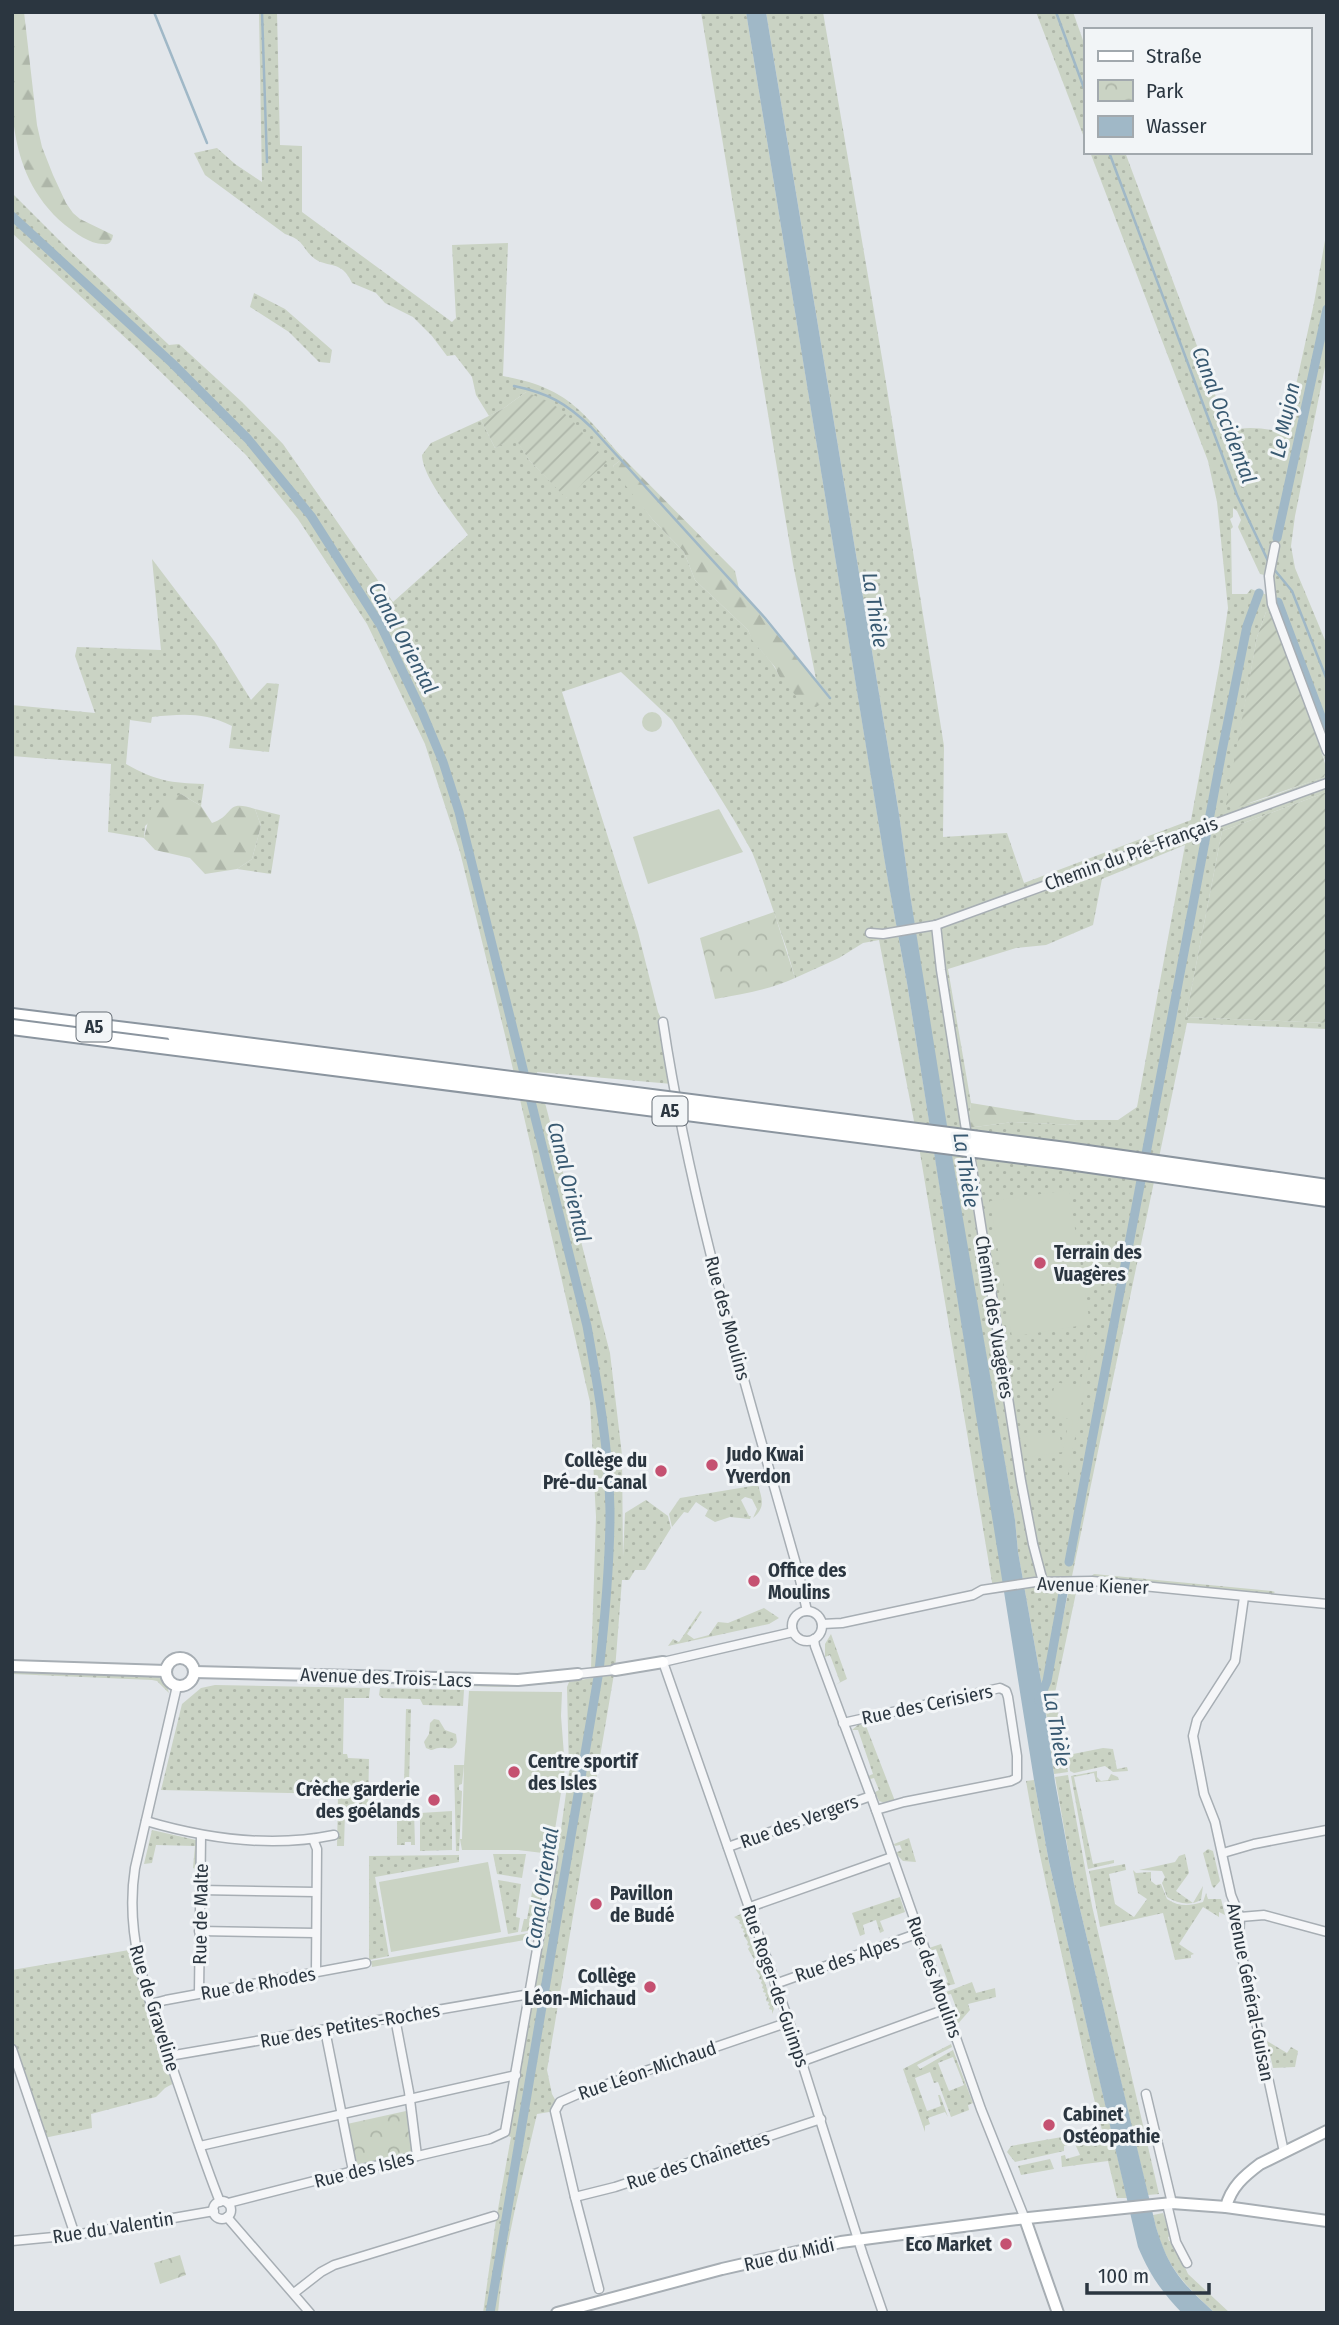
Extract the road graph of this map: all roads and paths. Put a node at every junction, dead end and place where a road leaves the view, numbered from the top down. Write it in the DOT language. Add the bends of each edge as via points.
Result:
graph roads {
  1 [pos="1275,545"];
  2 [pos="1327,751"];
  3 [pos="1327,783"];
  4 [pos="933,926"];
  5 [pos="870,933"];
  6 [pos="12,1016"];
  7 [pos="663,1022"];
  8 [pos="12,1027"];
  9 [pos="1327,1187"];
  10 [pos="1327,1199"];
  11 [pos="1039,1582"];
  12 [pos="1244,1597"];
  13 [pos="1327,1605"];
  14 [pos="807,1611"];
  15 [pos="822,1624"];
  16 [pos="793,1632"];
  17 [pos="814,1639"];
  18 [pos="663,1662"];
  19 [pos="12,1666"];
  20 [pos="615,1670"];
  21 [pos="166,1671"];
  22 [pos="194,1672"];
  23 [pos="579,1674"];
  24 [pos="177,1686"];
  25 [pos="844,1723"];
  26 [pos="871,1796"];
  27 [pos="876,1810"];
  28 [pos="146,1821"];
  29 [pos="1327,1830"];
  30 [pos="201,1835"];
  31 [pos="334,1835"];
  32 [pos="313,1839"];
  33 [pos="728,1847"];
  34 [pos="1223,1853"];
  35 [pos="553,1857"];
  36 [pos="892,1857"];
  37 [pos="200,1890"];
  38 [pos="316,1892"];
  39 [pos="750,1907"];
  40 [pos="1240,1917"];
  41 [pos="199,1931"];
  42 [pos="1327,1932"];
  43 [pos="315,1933"];
  44 [pos="919,1933"];
  45 [pos="366,1963"];
  46 [pos="316,1972"];
  47 [pos="775,1983"];
  48 [pos="199,1993"];
  49 [pos="530,1994"];
  50 [pos="151,2004"];
  51 [pos="946,2009"];
  52 [pos="395,2018"];
  53 [pos="789,2022"];
  54 [pos="324,2030"];
  55 [pos="12,2049"];
  56 [pos="169,2056"];
  57 [pos="803,2061"];
  58 [pos="516,2076"];
  59 [pos="1146,2094"];
  60 [pos="409,2100"];
  61 [pos="341,2114"];
  62 [pos="821,2119"];
  63 [pos="1327,2131"];
  64 [pos="200,2146"];
  65 [pos="1284,2152"];
  66 [pos="417,2156"];
  67 [pos="353,2171"];
  68 [pos="575,2197"];
  69 [pos="224,2203"];
  70 [pos="1166,2204"];
  71 [pos="1226,2207"];
  72 [pos="214,2211"];
  73 [pos="494,2216"];
  74 [pos="227,2217"];
  75 [pos="1025,2219"];
  76 [pos="1327,2221"];
  77 [pos="75,2235"];
  78 [pos="859,2239"];
  79 [pos="12,2241"];
  80 [pos="1187,2263"];
  81 [pos="600,2289"];
  82 [pos="294,2293"];
  83 [pos="310,2313"];
  84 [pos="557,2313"];
  85 [pos="883,2313"];
  86 [pos="1058,2313"];
  1 -- 2 [label="street" via="1269,587 1275,613"];
  3 -- 4 [label="street, Chemin du Pré-Français"];
  4 -- 5 [label="street, Chemin du Pré-Français"];
  4 -- 11 [label="street, Chemin des Vuagères"];
  6 -- 9 [label="highway, A5, bridge" via="1039,1146"];
  7 -- 14 [label="street, Rue des Moulins" via="700,1217"];
  8 -- 10 [label="highway, A5, bridge"];
  11 -- 12 [label="street, Avenue Kiener" via="1092,1581"];
  11 -- 15 [label="street, Avenue Kiener"];
  12 -- 13 [label="street, Avenue Kiener"];
  12 -- 34 [label="street, Avenue Général-Guisan" via="1235,1661 1197,1720 1193,1736 1203,1794"];
  14 -- 15 [label="street"];
  14 -- 16 [label="street" via="794,1618"];
  15 -- 17 [label="street"];
  16 -- 17 [label="street" via="800,1640"];
  16 -- 18 [label="street"];
  17 -- 25 [label="street, Rue des Moulins"];
  18 -- 20 [label="street"];
  18 -- 33 [label="street, Rue Roger-de-Guimps"];
  19 -- 21 [label="street"];
  20 -- 23 [label="street"];
  21 -- 22 [label="street" via="171,1661 182,1658"];
  21 -- 24 [label="street"];
  22 -- 23 [label="street, Avenue des Trois-Lacs" via="518,1680"];
  22 -- 24 [label="street" via="189,1683"];
  24 -- 28 [label="street, Rue de Graveline"];
  25 -- 26 [label="street, Rue des Moulins"];
  25 -- 27 [label="street, Rue des Cerisiers" via="1000,1688 1006,1691 1017,1777"];
  26 -- 27 [label="street, Rue des Moulins"];
  26 -- 33 [label="street, Rue des Vergers"];
  27 -- 36 [label="street, Rue des Moulins"];
  28 -- 30 [label="street"];
  28 -- 50 [label="street, Rue de Graveline" via="131,1915"];
  29 -- 34 [label="street"];
  30 -- 32 [label="street" via="234,1840"];
  30 -- 37 [label="street, Rue de Malte"];
  31 -- 32 [label="street"];
  32 -- 38 [label="street"];
  33 -- 39 [label="street, Rue Roger-de-Guimps"];
  34 -- 40 [label="street, Avenue Général-Guisan"];
  35 -- 49 [label="street"];
  36 -- 39 [label="street"];
  36 -- 44 [label="street, Rue des Moulins"];
  37 -- 38 [label="street"];
  37 -- 41 [label="street, Rue de Malte"];
  38 -- 43 [label="street"];
  39 -- 47 [label="street, Rue Roger-de-Guimps"];
  40 -- 42 [label="street" via="1264,1915"];
  40 -- 65 [label="street, Avenue Général-Guisan" via="1239,1942"];
  41 -- 43 [label="street"];
  41 -- 48 [label="street, Rue de Malte"];
  43 -- 46 [label="street"];
  44 -- 47 [label="street, Rue des Alpes"];
  44 -- 51 [label="street, Rue des Moulins"];
  45 -- 46 [label="street, Rue de Rhodes"];
  46 -- 48 [label="street, Rue de Rhodes"];
  47 -- 53 [label="street, Rue Roger-de-Guimps"];
  48 -- 50 [label="street, Rue de Rhodes"];
  49 -- 52 [label="street, Rue des Petites-Roches"];
  49 -- 58 [label="street"];
  50 -- 56 [label="street, Rue de Graveline"];
  51 -- 57 [label="street"];
  51 -- 75 [label="street, Rue des Moulins"];
  52 -- 54 [label="street, Rue des Petites-Roches"];
  52 -- 60 [label="street"];
  53 -- 57 [label="street, Rue Roger-de-Guimps"];
  53 -- 68 [label="street, Rue Léon-Michaud" via="560,2102 555,2111"];
  54 -- 56 [label="street, Rue des Petites-Roches"];
  54 -- 61 [label="street"];
  55 -- 77 [label="street"];
  56 -- 64 [label="street, Rue de Graveline"];
  57 -- 62 [label="street, Rue Roger-de-Guimps"];
  58 -- 60 [label="street"];
  58 -- 66 [label="street, Rue des Isles" via="507,2128 500,2135"];
  59 -- 70 [label="street"];
  60 -- 61 [label="street"];
  60 -- 66 [label="street"];
  61 -- 64 [label="street"];
  61 -- 67 [label="street"];
  62 -- 68 [label="street, Rue des Chaînettes"];
  62 -- 78 [label="street, Rue Roger-de-Guimps"];
  63 -- 65 [label="street"];
  64 -- 69 [label="street, Rue de Graveline"];
  65 -- 71 [label="street" via="1243,2178"];
  66 -- 67 [label="street, Rue des Isles"];
  67 -- 69 [label="street, Rue des Isles"];
  68 -- 81 [label="street, Rue Léon-Michaud"];
  69 -- 72 [label="street" via="215,2205"];
  69 -- 74 [label="street" via="231,2210"];
  70 -- 71 [label="street, Rue du Midi"];
  70 -- 75 [label="street, Rue du Midi"];
  70 -- 80 [label="street"];
  71 -- 76 [label="street, Rue du Midi"];
  72 -- 74 [label="street" via="219,2218"];
  72 -- 77 [label="street, Rue du Valentin"];
  73 -- 82 [label="street" via="334,2265"];
  74 -- 82 [label="street"];
  75 -- 78 [label="street, Rue du Midi"];
  75 -- 86 [label="street, Rue des Moulins"];
  77 -- 79 [label="street, Rue du Valentin"];
  78 -- 84 [label="street, Rue du Midi"];
  78 -- 85 [label="street, Rue Roger-de-Guimps"];
  82 -- 83 [label="street"];
}
